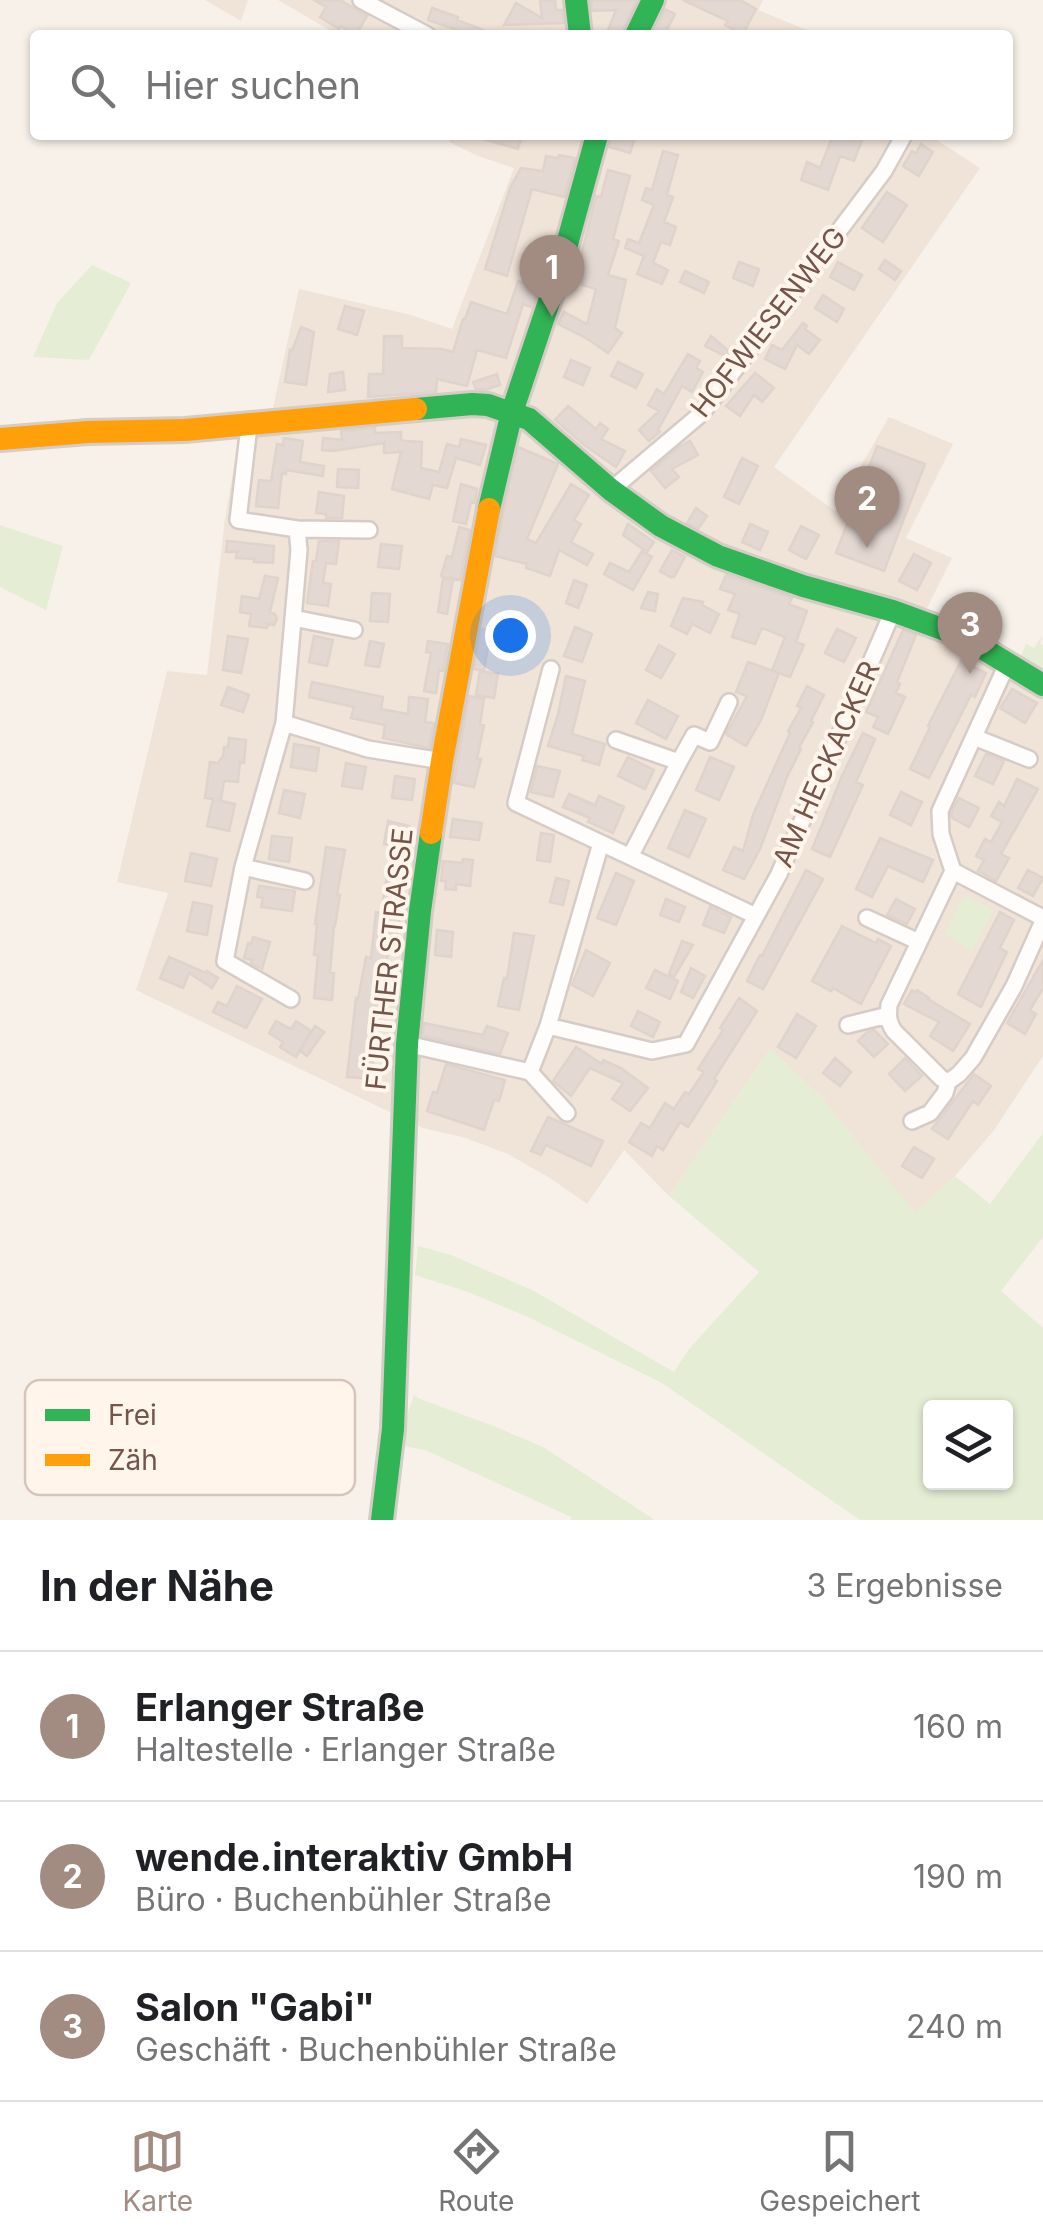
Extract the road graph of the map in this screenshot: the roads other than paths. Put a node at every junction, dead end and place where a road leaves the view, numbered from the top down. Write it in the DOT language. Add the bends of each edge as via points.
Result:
graph roads {
  1 [pos="361,0"];
  2 [pos="576,0"];
  3 [pos="653,0"];
  4 [pos="418,30"];
  5 [pos="579,30"];
  6 [pos="638,30"];
  7 [pos="596,140"];
  8 [pos="901,140"];
  9 [pos="512,412"];
  10 [pos="249,426"];
  11 [pos="0,438"];
  12 [pos="611,490"];
  13 [pos="297,529"];
  14 [pos="369,530"];
  15 [pos="893,610"];
  16 [pos="293,618"];
  17 [pos="354,630"];
  18 [pos="1008,662"];
  19 [pos="550,669"];
  20 [pos="1043,685"];
  21 [pos="730,702"];
  22 [pos="284,723"];
  23 [pos="974,737"];
  24 [pos="616,740"];
  25 [pos="1029,759"];
  26 [pos="442,761"];
  27 [pos="679,762"];
  28 [pos="600,843"];
  29 [pos="631,855"];
  30 [pos="243,867"];
  31 [pos="952,871"];
  32 [pos="304,881"];
  33 [pos="756,916"];
  34 [pos="867,918"];
  35 [pos="1043,920"];
  36 [pos="920,942"];
  37 [pos="291,999"];
  38 [pos="888,1015"];
  39 [pos="848,1025"];
  40 [pos="548,1026"];
  41 [pos="407,1044"];
  42 [pos="530,1072"];
  43 [pos="948,1082"];
  44 [pos="568,1113"];
  45 [pos="912,1121"];
  46 [pos="382,1520"];
  1 -- 4 [label="street"];
  2 -- 5 [label="street"];
  3 -- 6 [label="street"];
  7 -- 9 [label="street, FÜRTHER STRASSE"];
  8 -- 12 [label="street, HOFWIESENWEG" via="702,413"];
  9 -- 10 [label="street" via="472,404"];
  9 -- 12 [label="street" via="529,419"];
  9 -- 26 [label="street, FÜRTHER STRASSE"];
  10 -- 11 [label="street"];
  10 -- 13 [label="street" via="238,520"];
  12 -- 15 [label="street" via="718,556"];
  13 -- 14 [label="street"];
  13 -- 16 [label="street"];
  15 -- 18 [label="street"];
  15 -- 33 [label="street, AM HECKACKER"];
  16 -- 17 [label="street"];
  16 -- 22 [label="street"];
  18 -- 20 [label="street"];
  18 -- 23 [label="street"];
  19 -- 28 [label="street" via="516,803"];
  21 -- 27 [label="street" via="710,742 694,735"];
  22 -- 26 [label="street" via="368,749"];
  22 -- 30 [label="street"];
  23 -- 25 [label="street"];
  23 -- 31 [label="street" via="940,810"];
  24 -- 27 [label="street"];
  26 -- 41 [label="street, FÜRTHER STRASSE"];
  27 -- 29 [label="street"];
  28 -- 29 [label="street"];
  28 -- 40 [label="street"];
  29 -- 33 [label="street"];
  30 -- 32 [label="street"];
  30 -- 37 [label="street" via="225,961"];
  31 -- 35 [label="street"];
  31 -- 36 [label="street"];
  33 -- 40 [label="street, AM HECKACKER" via="686,1044 652,1051"];
  34 -- 36 [label="street"];
  35 -- 43 [label="street" via="974,1058"];
  36 -- 38 [label="street"];
  38 -- 39 [label="street"];
  38 -- 43 [label="street" via="894,1030"];
  40 -- 42 [label="street"];
  41 -- 42 [label="street"];
  41 -- 46 [label="street, FÜRTHER STRASSE" via="393,1430"];
  42 -- 44 [label="street"];
  43 -- 45 [label="street" via="930,1113"];
}
